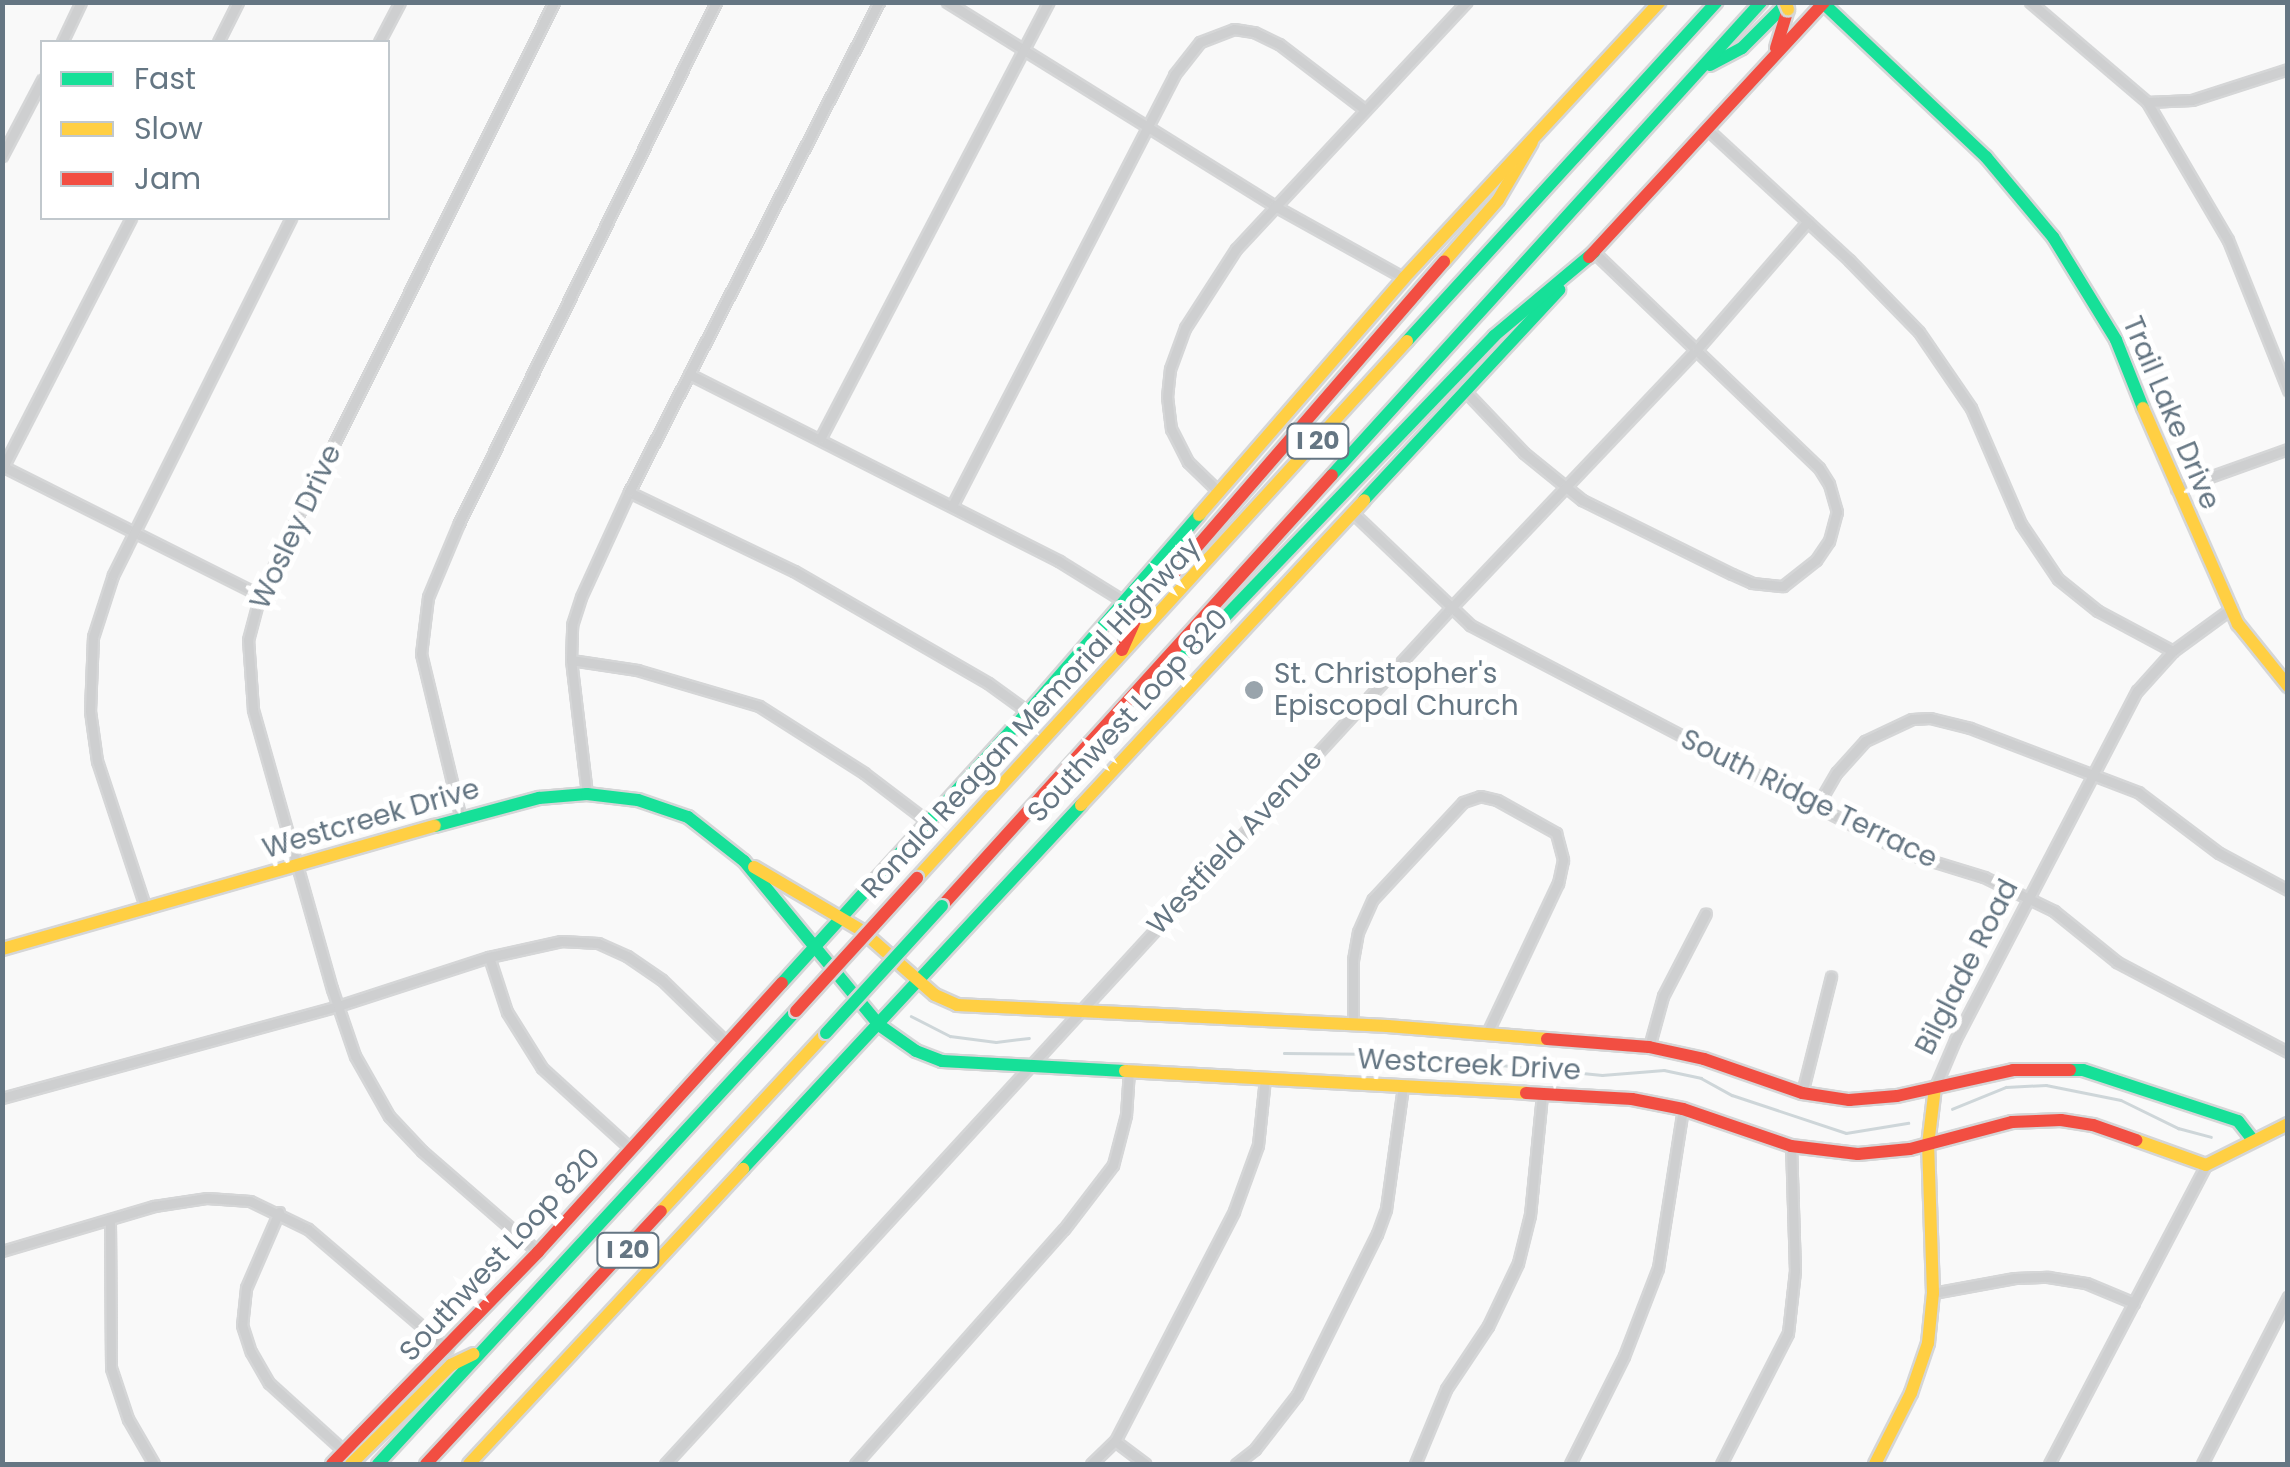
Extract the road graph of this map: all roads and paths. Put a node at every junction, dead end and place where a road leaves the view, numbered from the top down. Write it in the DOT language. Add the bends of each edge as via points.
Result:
graph roads {
  1 [pos="81,2"];
  2 [pos="238,2"];
  3 [pos="400,2"];
  4 [pos="554,2"];
  5 [pos="716,2"];
  6 [pos="879,2"];
  7 [pos="947,2"];
  8 [pos="1048,2"];
  9 [pos="1466,2"];
  10 [pos="1660,2"];
  11 [pos="1717,2"];
  12 [pos="1761,2"];
  13 [pos="2030,2"];
  14 [pos="1823,3"];
  15 [pos="1787,5"];
  16 [pos="63,40"];
  17 [pos="219,40"];
  18 [pos="381,40"];
  19 [pos="1024,46"];
  20 [pos="1770,59"];
  21 [pos="2288,68"];
  22 [pos="1697,73"];
  23 [pos="40,84"];
  24 [pos="2147,102"];
  25 [pos="1364,109"];
  26 [pos="1149,126"];
  27 [pos="1706,128"];
  28 [pos="1532,142"];
  29 [pos="2,156"];
  30 [pos="1274,205"];
  31 [pos="130,220"];
  32 [pos="290,220"];
  33 [pos="1807,222"];
  34 [pos="1594,252"];
  35 [pos="1404,278"];
  36 [pos="1698,348"];
  37 [pos="689,374"];
  38 [pos="2288,390"];
  39 [pos="1466,392"];
  40 [pos="820,440"];
  41 [pos="2288,449"];
  42 [pos="3,468"];
  43 [pos="1566,489"];
  44 [pos="2176,489"];
  45 [pos="1218,491"];
  46 [pos="629,492"];
  47 [pos="952,506"];
  48 [pos="1352,513"];
  49 [pos="134,532"];
  50 [pos="260,595"];
  51 [pos="1122,600"];
  52 [pos="2232,608"];
  53 [pos="1449,610"];
  54 [pos="2173,651"];
  55 [pos="571,660"];
  56 [pos="1165,660"];
  57 [pos="1117,662"];
  58 [pos="2288,686"];
  59 [pos="1028,712"];
  60 [pos="2093,778"];
  61 [pos="587,794"];
  62 [pos="1817,806"];
  63 [pos="461,818"];
  64 [pos="927,822"];
  65 [pos="744,860"];
  66 [pos="298,865"];
  67 [pos="2288,890"];
  68 [pos="2030,898"];
  69 [pos="146,909"];
  70 [pos="1706,912"];
  71 [pos="841,918"];
  72 [pos="813,948"];
  73 [pos="2,949"];
  74 [pos="489,957"];
  75 [pos="1831,976"];
  76 [pos="918,980"];
  77 [pos="338,1006"];
  78 [pos="1077,1013"];
  79 [pos="879,1025"];
  80 [pos="1353,1026"];
  81 [pos="1487,1033"];
  82 [pos="727,1042"];
  83 [pos="1649,1047"];
  84 [pos="2288,1052"];
  85 [pos="1029,1065"];
  86 [pos="1128,1070"];
  87 [pos="1265,1078"];
  88 [pos="1403,1086"];
  89 [pos="1935,1086"];
  90 [pos="1802,1092"];
  91 [pos="1542,1094"];
  92 [pos="2,1098"];
  93 [pos="1683,1109"];
  94 [pos="2288,1124"];
  95 [pos="2253,1140"];
  96 [pos="1928,1145"];
  97 [pos="1791,1146"];
  98 [pos="631,1148"];
  99 [pos="2206,1165"];
  100 [pos="278,1212"];
  101 [pos="110,1222"];
  102 [pos="2,1251"];
  103 [pos="538,1252"];
  104 [pos="1933,1292"];
  105 [pos="2288,1296"];
  106 [pos="2134,1303"];
  107 [pos="488,1346"];
  108 [pos="448,1349"];
  109 [pos="1115,1442"];
  110 [pos="348,1458"];
  111 [pos="154,1464"];
  112 [pos="332,1464"];
  113 [pos="378,1464"];
  114 [pos="426,1464"];
  115 [pos="469,1464"];
  116 [pos="664,1464"];
  117 [pos="855,1464"];
  118 [pos="1091,1464"];
  119 [pos="1145,1464"];
  120 [pos="1236,1464"];
  121 [pos="1415,1464"];
  122 [pos="1570,1464"];
  123 [pos="1721,1464"];
  124 [pos="1875,1464"];
  125 [pos="2049,1464"];
  126 [pos="2202,1464"];
  1 -- 16 [label="street"];
  2 -- 17 [label="street"];
  3 -- 18 [label="street"];
  4 -- 50 [label="street, Wosley Drive"];
  5 -- 63 [label="street" via="428,596 422,654"];
  6 -- 37 [label="street"];
  7 -- 19 [label="street"];
  8 -- 19 [label="street"];
  9 -- 25 [label="street"];
  10 -- 28 [label="main road, Southwest Loop 820"];
  11 -- 57 [label="main road, Ronald Reagan Memorial Highway / I 20"];
  12 -- 22 [label="main road, Ronald Reagan Memorial Highway / I 20"];
  13 -- 24 [label="street"];
  14 -- 20 [label="main road, Southwest Loop 820"];
  14 -- 44 [label="main road, Trail Lake Drive" via="1986,157 2053,237 2116,340"];
  15 -- 20 [label="main road"];
  15 -- 22 [label="main road" via="1742,48"];
  19 -- 26 [label="street"];
  19 -- 40 [label="street"];
  20 -- 27 [label="main road, Southwest Loop 820"];
  21 -- 24 [label="street" via="2192,100"];
  22 -- 56 [label="main road, Ronald Reagan Memorial Highway / I 20"];
  23 -- 29 [label="street"];
  24 -- 38 [label="street" via="2228,240"];
  25 -- 26 [label="street" via="1279,44 1234,29 1208,37 1186,56"];
  25 -- 30 [label="street"];
  26 -- 30 [label="street"];
  26 -- 47 [label="street"];
  27 -- 33 [label="street"];
  27 -- 34 [label="main road, Southwest Loop 820"];
  28 -- 35 [label="main road, Southwest Loop 820"];
  28 -- 57 [label="main road" via="1488,212 1136,616"];
  30 -- 35 [label="street"];
  30 -- 45 [label="street" via="1216,277 1170,369 1166,397 1178,448"];
  31 -- 42 [label="street"];
  32 -- 49 [label="street"];
  33 -- 36 [label="street, Westfield Avenue"];
  33 -- 54 [label="street" via="1883,294 1948,370 1988,438 2021,524 2058,579 2098,611"];
  34 -- 36 [label="street"];
  34 -- 39 [label="main road, Southwest Loop 820"];
  34 -- 56 [label="main road" via="1494,336 1198,644"];
  35 -- 45 [label="main road, Southwest Loop 820"];
  36 -- 43 [label="street, Westfield Avenue"];
  36 -- 43 [label="street" via="1829,484 1835,526 1816,560 1783,586 1752,583"];
  37 -- 40 [label="street"];
  37 -- 46 [label="street"];
  39 -- 43 [label="street"];
  39 -- 48 [label="main road, Southwest Loop 820"];
  40 -- 47 [label="street"];
  41 -- 44 [label="street"];
  42 -- 49 [label="street"];
  43 -- 53 [label="street, Westfield Avenue"];
  44 -- 52 [label="main road, Trail Lake Drive"];
  45 -- 51 [label="main road, Southwest Loop 820"];
  46 -- 55 [label="street" via="581,597"];
  46 -- 59 [label="street" via="794,571"];
  47 -- 51 [label="street"];
  48 -- 53 [label="street, South Ridge Terrace"];
  48 -- 76 [label="main road, Southwest Loop 820"];
  49 -- 50 [label="street"];
  49 -- 69 [label="street" via="93,637 90,711 97,760"];
  50 -- 66 [label="street, Wosley Drive" via="248,640 249,681"];
  51 -- 59 [label="main road, Southwest Loop 820"];
  52 -- 54 [label="street, Bilglade Road"];
  52 -- 58 [label="main road, Trail Lake Drive"];
  53 -- 62 [label="street, South Ridge Terrace"];
  53 -- 78 [label="street, Westfield Avenue"];
  54 -- 60 [label="street, Bilglade Road" via="2137,691"];
  55 -- 61 [label="street"];
  55 -- 64 [label="street" via="637,670 759,706"];
  56 -- 114 [label="main road, Ronald Reagan Memorial Highway / I 20, bridge"];
  57 -- 107 [label="main road, Ronald Reagan Memorial Highway / I 20, bridge"];
  59 -- 64 [label="main road, Southwest Loop 820"];
  60 -- 62 [label="street" via="1970,728 1912,719 1865,742"];
  60 -- 67 [label="street" via="2138,792 2219,853"];
  60 -- 68 [label="street, Bilglade Road"];
  61 -- 63 [label="main road, Westcreek Drive" via="539,798"];
  61 -- 65 [label="main road, Westcreek Drive" via="638,800 688,817"];
  62 -- 68 [label="street, South Ridge Terrace" via="1906,853"];
  63 -- 66 [label="main road, Westcreek Drive"];
  64 -- 71 [label="main road, Southwest Loop 820"];
  65 -- 71 [label="main road, Westcreek Drive"];
  65 -- 72 [label="main road, Westcreek Drive"];
  66 -- 69 [label="main road, Westcreek Drive"];
  66 -- 77 [label="street, Wosley Drive"];
  68 -- 84 [label="street, South Ridge Terrace" via="2072,922 2117,962"];
  68 -- 89 [label="street, Bilglade Road"];
  69 -- 73 [label="main road, Westcreek Drive"];
  70 -- 83 [label="street" via="1663,996"];
  71 -- 72 [label="main road, Southwest Loop 820"];
  71 -- 76 [label="main road, Westcreek Drive"];
  72 -- 79 [label="main road, Westcreek Drive"];
  72 -- 82 [label="main road, Southwest Loop 820"];
  74 -- 77 [label="street"];
  74 -- 82 [label="street" via="561,941 598,943 662,980"];
  74 -- 98 [label="street" via="507,1012 542,1068"];
  75 -- 90 [label="street"];
  76 -- 78 [label="main road, Westcreek Drive" via="957,1004"];
  76 -- 79 [label="main road, Southwest Loop 820"];
  77 -- 92 [label="street"];
  77 -- 103 [label="street, Wosley Drive" via="389,1116"];
  78 -- 80 [label="main road, Westcreek Drive"];
  78 -- 85 [label="street, Westfield Avenue"];
  79 -- 85 [label="main road, Westcreek Drive" via="942,1061"];
  79 -- 115 [label="main road, Southwest Loop 820"];
  80 -- 81 [label="main road, Westcreek Drive"];
  80 -- 81 [label="street" via="1353,960 1373,900 1463,802 1480,796 1556,834 1563,860 1558,884"];
  81 -- 83 [label="main road, Westcreek Drive"];
  82 -- 98 [label="main road, Southwest Loop 820"];
  83 -- 90 [label="main road, Westcreek Drive"];
  85 -- 86 [label="main road, Westcreek Drive"];
  85 -- 116 [label="street, Westfield Avenue"];
  86 -- 87 [label="main road, Westcreek Drive"];
  86 -- 117 [label="street" via="1126,1115 1113,1165 1064,1230"];
  87 -- 88 [label="main road, Westcreek Drive"];
  87 -- 109 [label="street" via="1258,1145 1234,1211"];
  88 -- 91 [label="main road, Westcreek Drive"];
  88 -- 120 [label="street" via="1377,1234 1297,1395 1256,1449"];
  89 -- 90 [label="main road, Westcreek Drive" via="1862,1100"];
  89 -- 95 [label="main road, Westcreek Drive" via="2014,1070 2083,1070 2238,1121"];
  89 -- 96 [label="main road, Bilglade Road"];
  91 -- 93 [label="main road, Westcreek Drive"];
  91 -- 121 [label="street" via="1530,1215 1518,1263 1488,1326 1446,1389"];
  93 -- 97 [label="main road, Westcreek Drive"];
  93 -- 122 [label="street" via="1658,1268 1624,1356"];
  94 -- 95 [label="main road"];
  95 -- 99 [label="main road"];
  96 -- 97 [label="main road, Westcreek Drive" via="1858,1154"];
  96 -- 99 [label="main road, Westcreek Drive" via="2012,1122 2061,1120 2094,1125"];
  96 -- 104 [label="main road, Bilglade Road"];
  97 -- 123 [label="street" via="1795,1272 1788,1334"];
  98 -- 103 [label="main road, Southwest Loop 820"];
  99 -- 106 [label="street"];
  100 -- 101 [label="street" via="208,1198 154,1206"];
  100 -- 108 [label="street" via="329,1245"];
  100 -- 110 [label="street" via="246,1288 242,1325 269,1383"];
  101 -- 102 [label="street"];
  101 -- 111 [label="street" via="112,1368 128,1420"];
  103 -- 108 [label="main road, Southwest Loop 820"];
  104 -- 106 [label="street" via="2048,1277 2086,1283"];
  104 -- 124 [label="main road, Bilglade Road" via="1921,1369"];
  105 -- 126 [label="street"];
  106 -- 125 [label="street"];
  107 -- 110 [label="main road" via="451,1366"];
  107 -- 113 [label="main road, Ronald Reagan Memorial Highway / I 20"];
  108 -- 110 [label="main road, Southwest Loop 820"];
  109 -- 118 [label="street"];
  109 -- 119 [label="street"];
  110 -- 112 [label="main road, Southwest Loop 820"];
}
